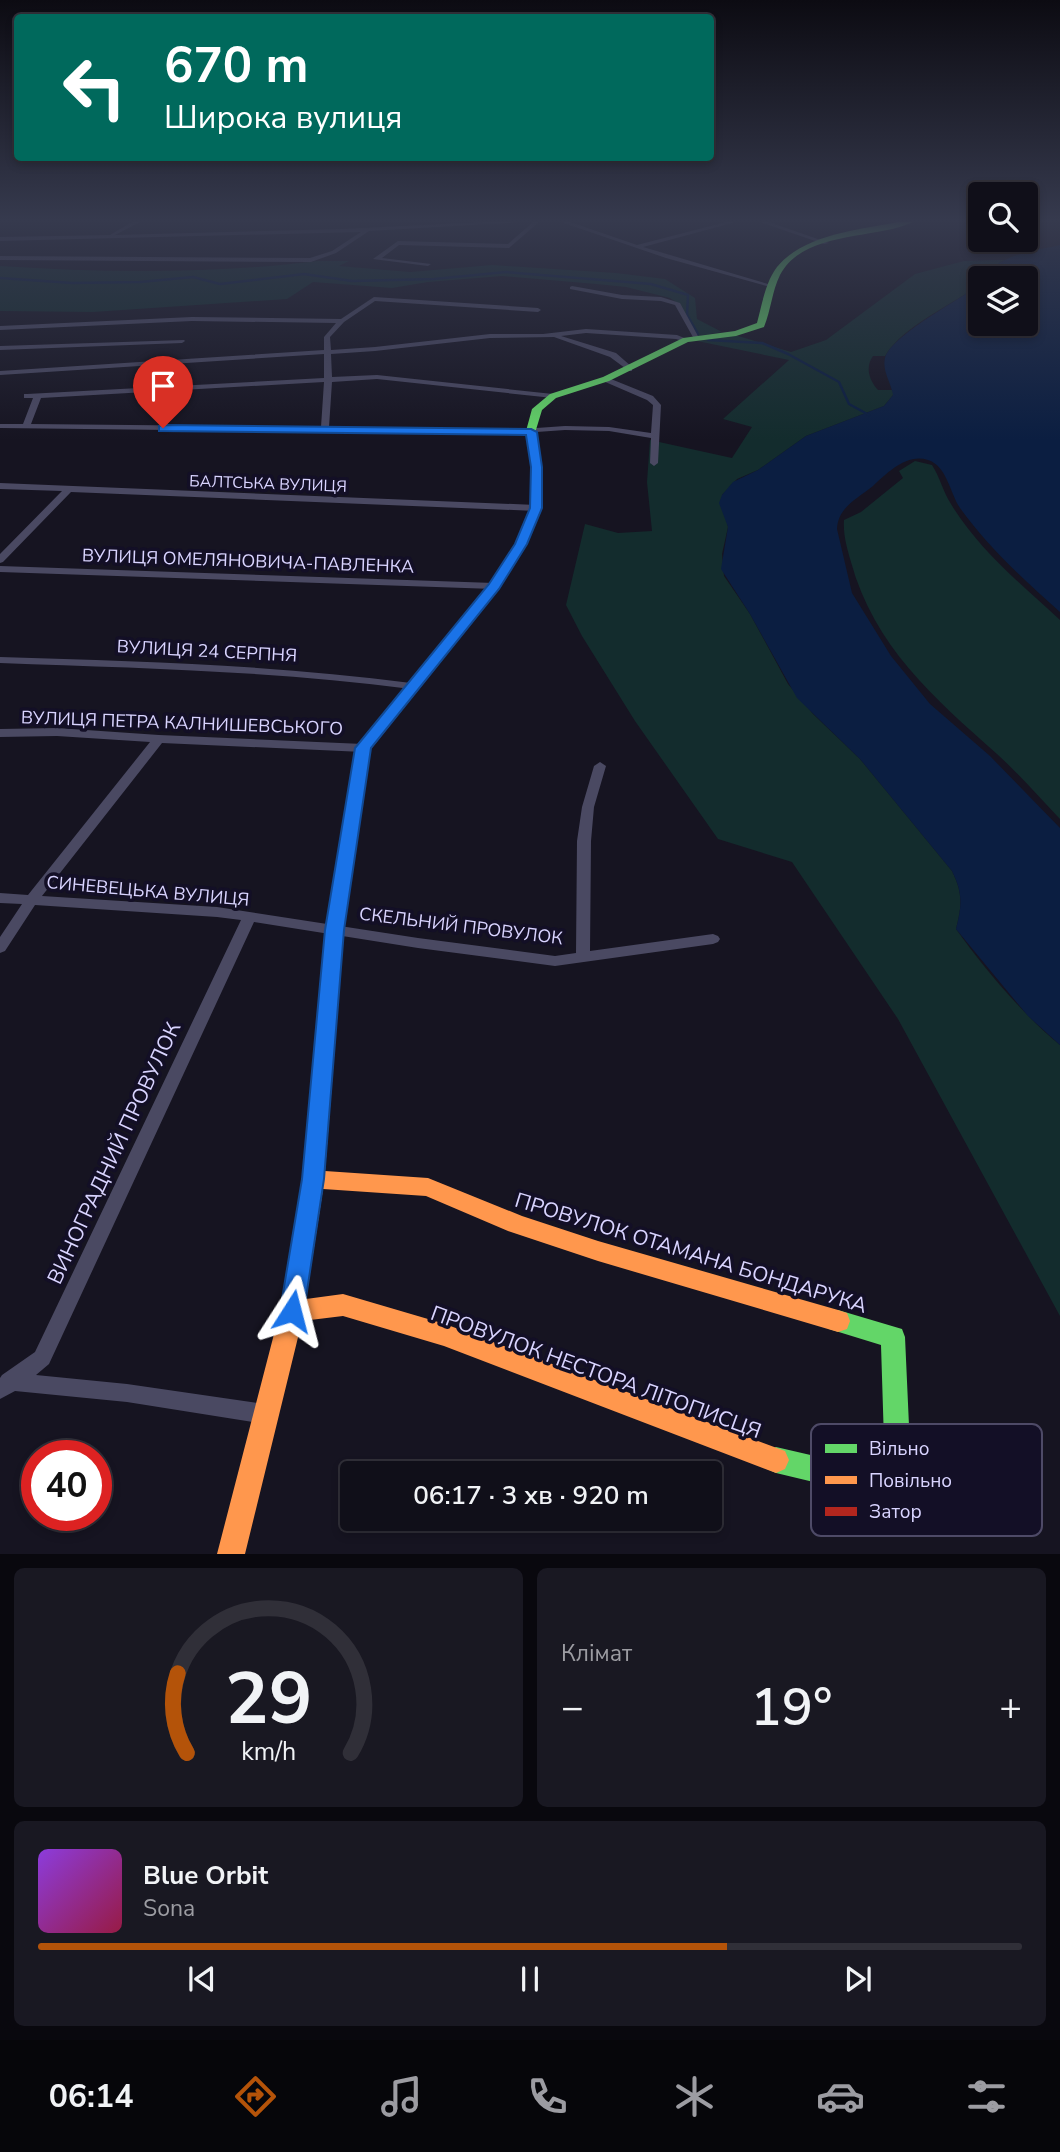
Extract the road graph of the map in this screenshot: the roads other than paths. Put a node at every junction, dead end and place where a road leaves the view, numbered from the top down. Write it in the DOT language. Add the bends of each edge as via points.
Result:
graph roads {
  1 [pos="608,295"];
  2 [pos="770,295"];
  3 [pos="538,310"];
  4 [pos="342,321"];
  5 [pos="0,328"];
  6 [pos="543,336"];
  7 [pos="691,339"];
  8 [pos="182,341"];
  9 [pos="0,348"];
  10 [pos="327,351"];
  11 [pos="629,369"];
  12 [pos="0,373"];
  13 [pos="606,379"];
  14 [pos="328,381"];
  15 [pos="38,395"];
  16 [pos="27,396"];
  17 [pos="553,396"];
  18 [pos="0,426"];
  19 [pos="26,426"];
  20 [pos="326,430"];
  21 [pos="531,432"];
  22 [pos="655,436"];
  23 [pos="654,463"];
  24 [pos="0,486"];
  25 [pos="70,488"];
  26 [pos="536,508"];
  27 [pos="0,560"];
  28 [pos="0,569"];
  29 [pos="494,586"];
  30 [pos="0,660"];
  31 [pos="411,686"];
  32 [pos="0,733"];
  33 [pos="159,740"];
  34 [pos="363,748"];
  35 [pos="600,766"];
  36 [pos="0,898"];
  37 [pos="32,900"];
  38 [pos="249,919"];
  39 [pos="335,930"];
  40 [pos="713,939"];
  41 [pos="0,948"];
  42 [pos="583,957"];
  43 [pos="313,1179"];
  44 [pos="292,1311"];
  45 [pos="4,1384"];
  46 [pos="265,1414"];
  47 [pos="896,1424"];
  48 [pos="811,1469"];
  49 [pos="231,1553"];
  1 -- 7 [label="street" via="678,304"];
  2 -- 7 [label="street" via="761,326"];
  3 -- 4 [label="street" via="374,299"];
  4 -- 5 [label="street" via="192,319"];
  4 -- 10 [label="street" via="327,337"];
  6 -- 7 [label="street" via="586,331"];
  6 -- 10 [label="street" via="490,336"];
  6 -- 11 [label="street" via="565,338 613,355"];
  7 -- 11 [label="street"];
  8 -- 9 [label="street"];
  10 -- 12 [label="street"];
  10 -- 14 [label="street"];
  11 -- 13 [label="street"];
  13 -- 17 [label="street"];
  13 -- 22 [label="street" via="657,405"];
  14 -- 15 [label="street"];
  14 -- 17 [label="street" via="377,377"];
  14 -- 20 [label="street"];
  15 -- 16 [label="street"];
  15 -- 19 [label="street"];
  17 -- 21 [label="street" via="537,409"];
  18 -- 19 [label="street"];
  19 -- 20 [label="street"];
  20 -- 21 [label="street"];
  21 -- 22 [label="street" via="609,429"];
  21 -- 26 [label="street" via="537,467"];
  22 -- 23 [label="street"];
  24 -- 25 [label="street, БАЛТСЬКА ВУЛИЦЯ"];
  25 -- 26 [label="street, БАЛТСЬКА ВУЛИЦЯ"];
  25 -- 27 [label="street"];
  26 -- 29 [label="street" via="521,544"];
  28 -- 29 [label="street, ВУЛИЦЯ ОМЕЛЯНОВИЧА-ПАВЛЕНКА"];
  29 -- 31 [label="street"];
  30 -- 31 [label="street, ВУЛИЦЯ 24 СЕРПНЯ" via="209,667"];
  31 -- 34 [label="street"];
  32 -- 33 [label="street, ВУЛИЦЯ ПЕТРА КАЛНИШЕВСЬКОГО" via="57,732"];
  33 -- 34 [label="street, ВУЛИЦЯ ПЕТРА КАЛНИШЕВСЬКОГО"];
  33 -- 37 [label="street"];
  34 -- 39 [label="street"];
  35 -- 42 [label="street, СКЕЛЬНИЙ ПРОВУЛОК" via="584,841"];
  36 -- 37 [label="street, СИНЕВЕЦЬКА ВУЛИЦЯ"];
  37 -- 38 [label="street, СИНЕВЕЦЬКА ВУЛИЦЯ" via="217,912"];
  37 -- 41 [label="street"];
  38 -- 39 [label="street, СИНЕВЕЦЬКА ВУЛИЦЯ"];
  38 -- 45 [label="street, ВИНОГРАДНИЙ ПРОВУЛОК" via="42,1358"];
  39 -- 42 [label="street, СКЕЛЬНИЙ ПРОВУЛОК" via="555,961"];
  39 -- 43 [label="street"];
  40 -- 42 [label="street, СКЕЛЬНИЙ ПРОВУЛОК"];
  43 -- 44 [label="street"];
  43 -- 47 [label="street, ПРОВУЛОК ОТАМАНА БОНДАРУКА" via="428,1187 516,1224 587,1247 893,1336"];
  44 -- 46 [label="street"];
  44 -- 48 [label="street, ПРОВУЛОК НЕСТОРА ЛІТОПИСЦЯ" via="343,1305 445,1335 766,1458"];
  45 -- 46 [label="street" via="127,1393"];
  46 -- 49 [label="street"];
}
